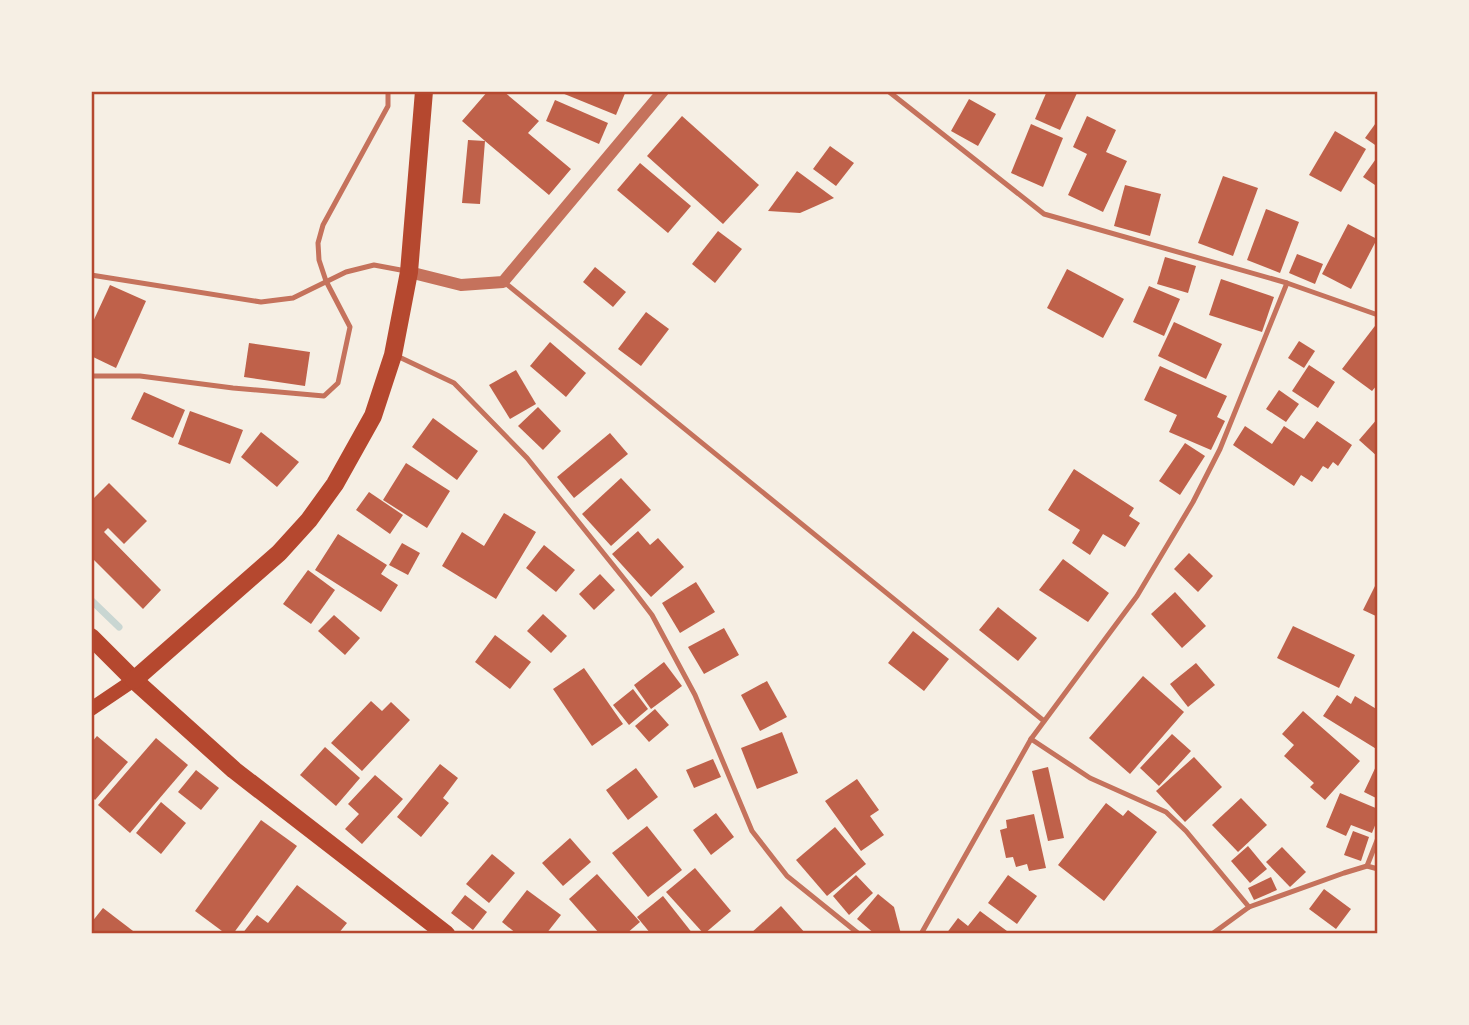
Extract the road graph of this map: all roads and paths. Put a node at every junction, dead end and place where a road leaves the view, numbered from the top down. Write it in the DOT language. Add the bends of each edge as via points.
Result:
graph roads {
  1 [pos="388,91"];
  2 [pos="424,91"];
  3 [pos="663,91"];
  4 [pos="888,91"];
  5 [pos="409,272"];
  6 [pos="91,275"];
  7 [pos="326,281"];
  8 [pos="503,282"];
  9 [pos="1287,282"];
  10 [pos="1378,316"];
  11 [pos="393,355"];
  12 [pos="91,376"];
  13 [pos="91,637"];
  14 [pos="134,680"];
  15 [pos="91,709"];
  16 [pos="1044,721"];
  17 [pos="1031,739"];
  18 [pos="1378,838"];
  19 [pos="1367,866"];
  20 [pos="1378,869"];
  21 [pos="1249,907"];
  22 [pos="446,934"];
  23 [pos="859,934"];
  24 [pos="921,934"];
  25 [pos="1212,934"];
  1 -- 7 [label="lane" via="388,106 323,225 318,243"];
  2 -- 5 [label="main road"];
  3 -- 8 [label="street"];
  4 -- 9 [label="lane" via="1044,214"];
  5 -- 7 [label="lane" via="374,265"];
  5 -- 8 [label="street" via="461,285"];
  5 -- 11 [label="main road"];
  6 -- 7 [label="lane" via="261,302 293,298"];
  7 -- 12 [label="lane" via="349,327 338,383 324,396 140,376"];
  8 -- 16 [label="lane"];
  9 -- 10 [label="lane"];
  9 -- 16 [label="lane" via="1220,449 1193,502 1137,596"];
  11 -- 14 [label="main road" via="373,416 309,520 279,553"];
  11 -- 23 [label="lane" via="454,383 527,458 652,615 695,695 752,831 787,876"];
  13 -- 14 [label="main road"];
  14 -- 15 [label="main road"];
  14 -- 22 [label="main road" via="234,770"];
  16 -- 17 [label="lane"];
  17 -- 21 [label="lane" via="1090,778 1166,812"];
  17 -- 24 [label="lane"];
  18 -- 19 [label="lane"];
  19 -- 20 [label="lane"];
  19 -- 21 [label="lane"];
  21 -- 25 [label="lane"];
}
